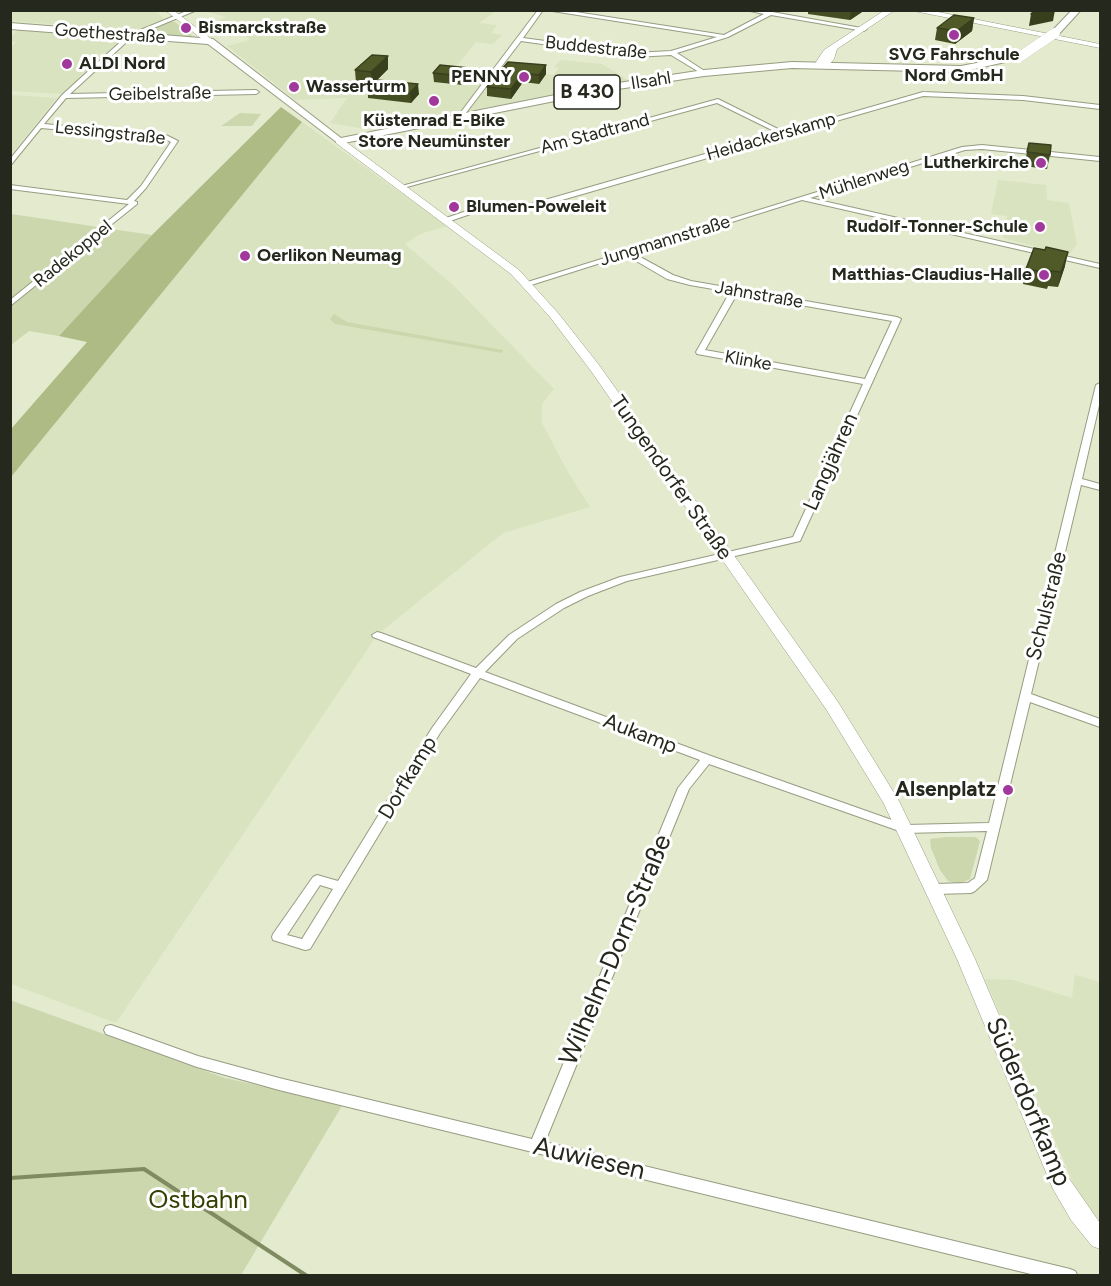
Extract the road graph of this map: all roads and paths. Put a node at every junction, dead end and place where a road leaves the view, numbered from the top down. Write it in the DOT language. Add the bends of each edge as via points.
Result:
graph roads {
  1 [pos="168,10"];
  2 [pos="195,10"];
  3 [pos="541,10"];
  4 [pos="548,10"];
  5 [pos="748,10"];
  6 [pos="891,10"];
  7 [pos="913,10"];
  8 [pos="1077,10"];
  9 [pos="769,14"];
  10 [pos="178,17"];
  11 [pos="10,26"];
  12 [pos="864,29"];
  13 [pos="130,36"];
  14 [pos="726,36"];
  15 [pos="521,39"];
  16 [pos="210,41"];
  17 [pos="1101,46"];
  18 [pos="672,53"];
  19 [pos="827,62"];
  20 [pos="883,68"];
  21 [pos="704,73"];
  22 [pos="256,92"];
  23 [pos="64,96"];
  24 [pos="1101,107"];
  25 [pos="460,117"];
  26 [pos="40,126"];
  27 [pos="784,134"];
  28 [pos="339,141"];
  29 [pos="1101,159"];
  30 [pos="10,164"];
  31 [pos="10,187"];
  32 [pos="401,187"];
  33 [pos="804,199"];
  34 [pos="132,203"];
  35 [pos="447,219"];
  36 [pos="628,253"];
  37 [pos="1101,266"];
  38 [pos="525,284"];
  39 [pos="735,291"];
  40 [pos="10,304"];
  41 [pos="897,319"];
  42 [pos="867,382"];
  43 [pos="1101,385"];
  44 [pos="1077,481"];
  45 [pos="1101,487"];
  46 [pos="726,556"];
  47 [pos="377,635"];
  48 [pos="478,673"];
  49 [pos="1025,696"];
  50 [pos="1101,723"];
  51 [pos="707,759"];
  52 [pos="994,827"];
  53 [pos="905,829"];
  54 [pos="341,886"];
  55 [pos="935,889"];
  56 [pos="111,1030"];
  57 [pos="536,1146"];
  58 [pos="1101,1239"];
  59 [pos="1070,1275"];
  1 -- 10 [label="street"];
  2 -- 10 [label="street"];
  3 -- 15 [label="street"];
  4 -- 14 [label="street"];
  5 -- 9 [label="street"];
  6 -- 12 [label="main road"];
  7 -- 17 [label="main road"];
  8 -- 20 [label="main road, B 430, bridge" via="1040,45 1018,58 961,69"];
  9 -- 12 [label="street"];
  9 -- 14 [label="street, Buddestraße"];
  10 -- 13 [label="street"];
  10 -- 16 [label="street"];
  11 -- 13 [label="main road, Goethestraße"];
  12 -- 19 [label="main road" via="821,58 820,62"];
  13 -- 16 [label="main road, Goethestraße"];
  13 -- 23 [label="street"];
  14 -- 18 [label="street, Buddestraße"];
  15 -- 18 [label="street, Buddestraße" via="634,55"];
  15 -- 25 [label="street"];
  16 -- 28 [label="main road"];
  18 -- 21 [label="street, Buddestraße"];
  19 -- 20 [label="main road, B 430"];
  19 -- 20 [label="main road, B 430"];
  19 -- 21 [label="main road, Ilsahl / B 430"];
  21 -- 25 [label="main road, Ilsahl / B 430"];
  22 -- 23 [label="street, Geibelstraße"];
  23 -- 26 [label="street"];
  24 -- 27 [label="street, Heidackerskamp" via="1023,98 923,94"];
  25 -- 28 [label="main road, Ilsahl / B 430"];
  26 -- 30 [label="street"];
  26 -- 34 [label="street, Lessingstraße" via="175,141"];
  27 -- 32 [label="street, Am Stadtrand" via="718,101"];
  27 -- 35 [label="street, Heidackerskamp" via="531,206 493,204"];
  28 -- 32 [label="main road, Tungendorfer Straße"];
  29 -- 33 [label="street, Mühlenweg" via="964,147"];
  31 -- 34 [label="street"];
  32 -- 35 [label="main road, Tungendorfer Straße"];
  33 -- 36 [label="street, Jungmannstraße"];
  33 -- 37 [label="street"];
  34 -- 40 [label="street, Radekoppel"];
  35 -- 38 [label="main road, Tungendorfer Straße"];
  36 -- 38 [label="street, Jungmannstraße"];
  36 -- 39 [label="street, Jahnstraße" via="670,277"];
  38 -- 46 [label="main road, Tungendorfer Straße" via="595,368"];
  39 -- 41 [label="street, Jahnstraße"];
  39 -- 42 [label="street, Klinke" via="700,352"];
  41 -- 42 [label="street, Langjähren"];
  42 -- 46 [label="street, Langjähren" via="797,539"];
  43 -- 44 [label="street, Schulstraße"];
  44 -- 45 [label="street"];
  44 -- 49 [label="street, Schulstraße"];
  46 -- 48 [label="street, Dorfkamp" via="624,579 584,594 513,637"];
  46 -- 53 [label="main road, Tungendorfer Straße" via="848,731"];
  47 -- 48 [label="street, Aukamp"];
  48 -- 51 [label="street, Aukamp"];
  48 -- 54 [label="street, Dorfkamp" via="436,731"];
  49 -- 50 [label="street"];
  49 -- 52 [label="street, Schulstraße"];
  51 -- 53 [label="street, Aukamp"];
  51 -- 57 [label="street, Wilhelm-Dorn-Straße" via="684,788"];
  52 -- 53 [label="street"];
  52 -- 55 [label="street" via="981,880 971,888"];
  53 -- 55 [label="main road"];
  54 -- 54 [label="street, Dorfkamp" via="317,880 278,937 305,945"];
  55 -- 58 [label="main road, Süderdorfkamp" via="1060,1182 1079,1214"];
  56 -- 57 [label="street, Auwiesen" via="197,1061 279,1084"];
  57 -- 59 [label="street, Auwiesen"];
}
